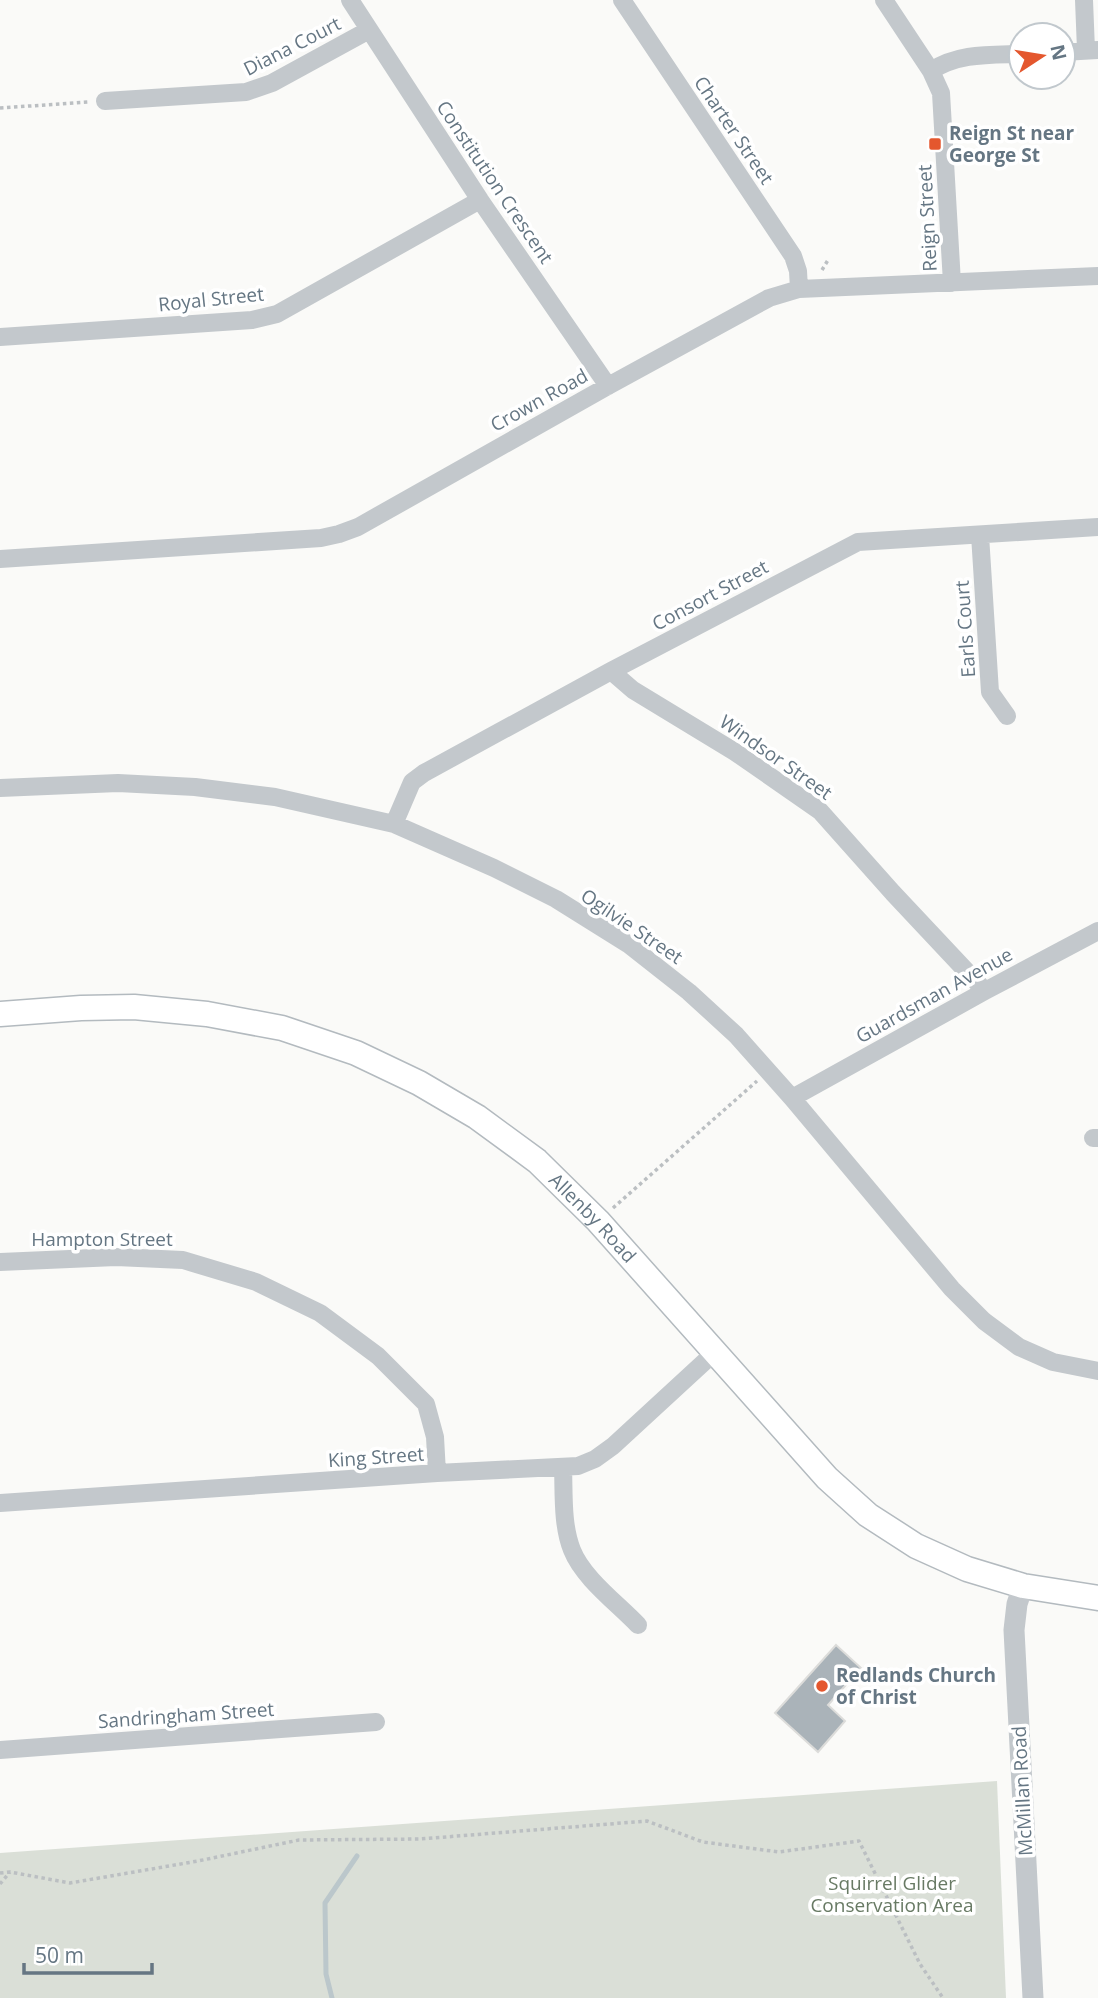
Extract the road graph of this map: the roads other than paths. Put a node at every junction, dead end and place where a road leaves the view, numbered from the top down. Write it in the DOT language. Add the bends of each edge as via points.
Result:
graph roads {
  1 [pos="350,0"];
  2 [pos="622,0"];
  3 [pos="884,0"];
  4 [pos="1084,0"];
  5 [pos="369,30"];
  6 [pos="1092,50"];
  7 [pos="1007,55"];
  8 [pos="931,71"];
  9 [pos="105,101"];
  10 [pos="480,200"];
  11 [pos="1098,276"];
  12 [pos="952,283"];
  13 [pos="799,289"];
  14 [pos="0,337"];
  15 [pos="608,386"];
  16 [pos="1098,527"];
  17 [pos="980,535"];
  18 [pos="0,559"];
  19 [pos="611,671"];
  20 [pos="1007,716"];
  21 [pos="0,788"];
  22 [pos="394,824"];
  23 [pos="1098,931"];
  24 [pos="985,991"];
  25 [pos="0,1013"];
  26 [pos="792,1098"];
  27 [pos="0,1262"];
  28 [pos="714,1353"];
  29 [pos="1098,1371"];
  30 [pos="563,1467"];
  31 [pos="437,1474"];
  32 [pos="0,1503"];
  33 [pos="1023,1586"];
  34 [pos="1098,1598"];
  35 [pos="638,1625"];
  36 [pos="376,1722"];
  37 [pos="0,1750"];
  38 [pos="1033,1998"];
  1 -- 5 [label="street, Constitution Crescent"];
  2 -- 13 [label="street, Charter Street" via="793,256"];
  3 -- 8 [label="street, Reign Street"];
  4 -- 6 [label="street"];
  5 -- 9 [label="street, Diana Court" via="272,83 246,92"];
  5 -- 10 [label="street, Constitution Crescent"];
  7 -- 8 [label="street" via="960,57"];
  8 -- 12 [label="street, Reign Street" via="942,103"];
  10 -- 14 [label="street, Royal Street" via="277,314 252,320"];
  10 -- 15 [label="street, Constitution Crescent"];
  11 -- 12 [label="street, Crown Road"];
  12 -- 13 [label="street, Crown Road"];
  13 -- 15 [label="street, Crown Road" via="769,298"];
  15 -- 18 [label="street, Crown Road" via="339,534"];
  16 -- 17 [label="street, Consort Street"];
  17 -- 19 [label="street, Consort Street" via="858,542"];
  17 -- 20 [label="street, Earls Court" via="990,692"];
  19 -- 22 [label="street, Consort Street" via="424,772 412,782"];
  19 -- 24 [label="street, Windsor Street" via="633,690 820,811"];
  21 -- 22 [label="street, Ogilvie Street" via="118,783 195,787 275,797"];
  22 -- 26 [label="street, Ogilvie Street" via="556,899 628,944 736,1035"];
  23 -- 24 [label="street, Guardsman Avenue"];
  24 -- 26 [label="street, Guardsman Avenue"];
  25 -- 28 [label="main road, Allenby Road" via="134,1007 207,1014 282,1028 356,1053 477,1116 537,1161 598,1221"];
  26 -- 29 [label="street, Ogilvie Street" via="984,1321 1019,1347 1053,1362"];
  27 -- 31 [label="street, Hampton Street" via="116,1257 183,1260 256,1282 320,1313 378,1356 426,1404 435,1437"];
  28 -- 30 [label="street, King Street" via="613,1446 578,1466"];
  28 -- 33 [label="main road, Allenby Road" via="827,1478 868,1515 967,1569"];
  30 -- 31 [label="street, King Street"];
  30 -- 35 [label="street" via="566,1527 573,1551 584,1570"];
  31 -- 32 [label="street, King Street"];
  33 -- 34 [label="main road, Allenby Road"];
  33 -- 38 [label="street, McMillan Road" via="1014,1630"];
  36 -- 37 [label="street, Sandringham Street"];
}
